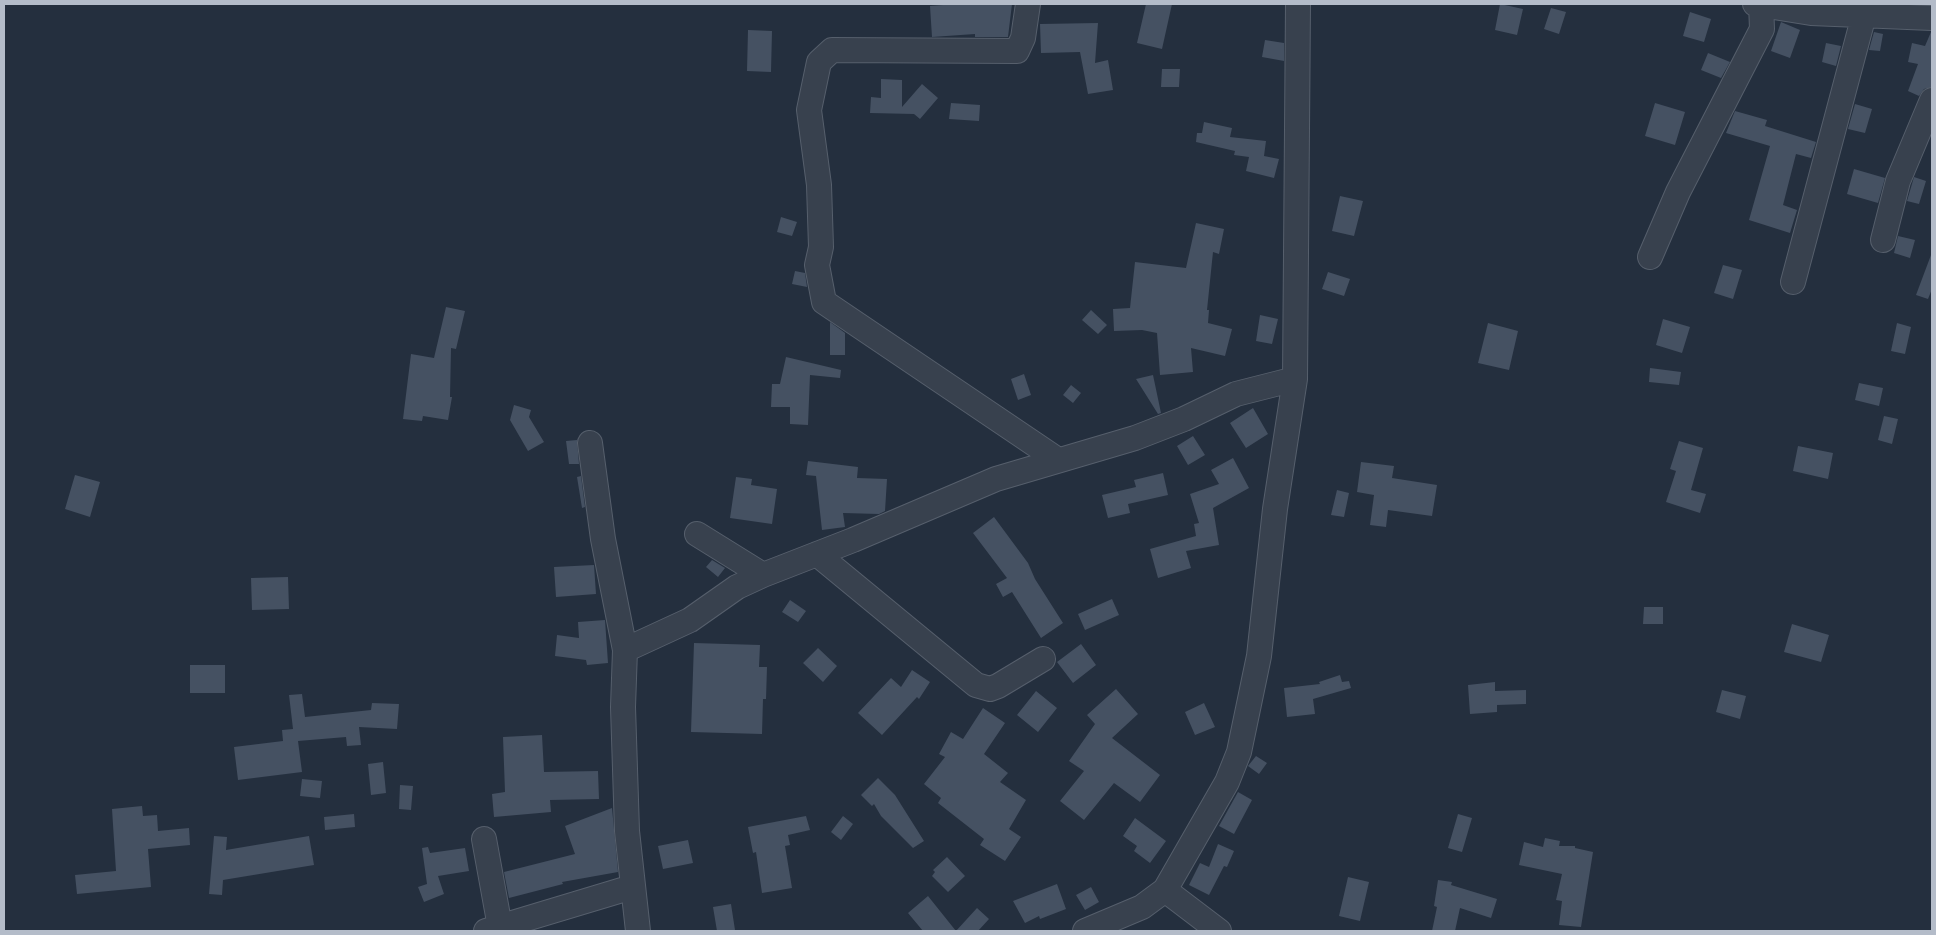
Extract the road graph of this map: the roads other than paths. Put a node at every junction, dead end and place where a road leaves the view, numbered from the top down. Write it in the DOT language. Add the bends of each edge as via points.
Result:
graph roads {
  1 [pos="1028,4"];
  2 [pos="1759,4"];
  3 [pos="1292,5"];
  4 [pos="1864,15"];
  5 [pos="1932,18"];
  6 [pos="1932,100"];
  7 [pos="1882,240"];
  8 [pos="1650,257"];
  9 [pos="1793,282"];
  10 [pos="1295,379"];
  11 [pos="590,443"];
  12 [pos="1058,460"];
  13 [pos="697,534"];
  14 [pos="817,554"];
  15 [pos="763,575"];
  16 [pos="625,650"];
  17 [pos="1043,659"];
  18 [pos="484,839"];
  19 [pos="632,888"];
  20 [pos="1165,890"];
  21 [pos="493,929"];
  22 [pos="638,931"];
  23 [pos="1085,931"];
  24 [pos="1219,931"];
  1 -- 12 [label="street" via="1023,38 1017,51 832,50 819,62 809,110 819,185 821,246 817,265 824,302"];
  2 -- 4 [label="street" via="1811,13"];
  2 -- 8 [label="street" via="1762,29 1678,192"];
  3 -- 10 [label="street"];
  4 -- 5 [label="street"];
  4 -- 9 [label="street"];
  6 -- 7 [label="street" via="1898,181"];
  10 -- 12 [label="street" via="1236,394 1135,438"];
  10 -- 20 [label="street" via="1275,509 1259,656 1239,752 1227,782"];
  11 -- 16 [label="street" via="603,539"];
  12 -- 14 [label="street" via="996,479"];
  13 -- 15 [label="street"];
  14 -- 15 [label="street"];
  14 -- 17 [label="street" via="976,685 984,688 998,686"];
  15 -- 16 [label="street" via="737,587 690,620"];
  16 -- 19 [label="street" via="623,708"];
  18 -- 21 [label="street"];
  19 -- 21 [label="street"];
  19 -- 22 [label="street"];
  20 -- 23 [label="street" via="1142,907"];
  20 -- 24 [label="street"];
}
